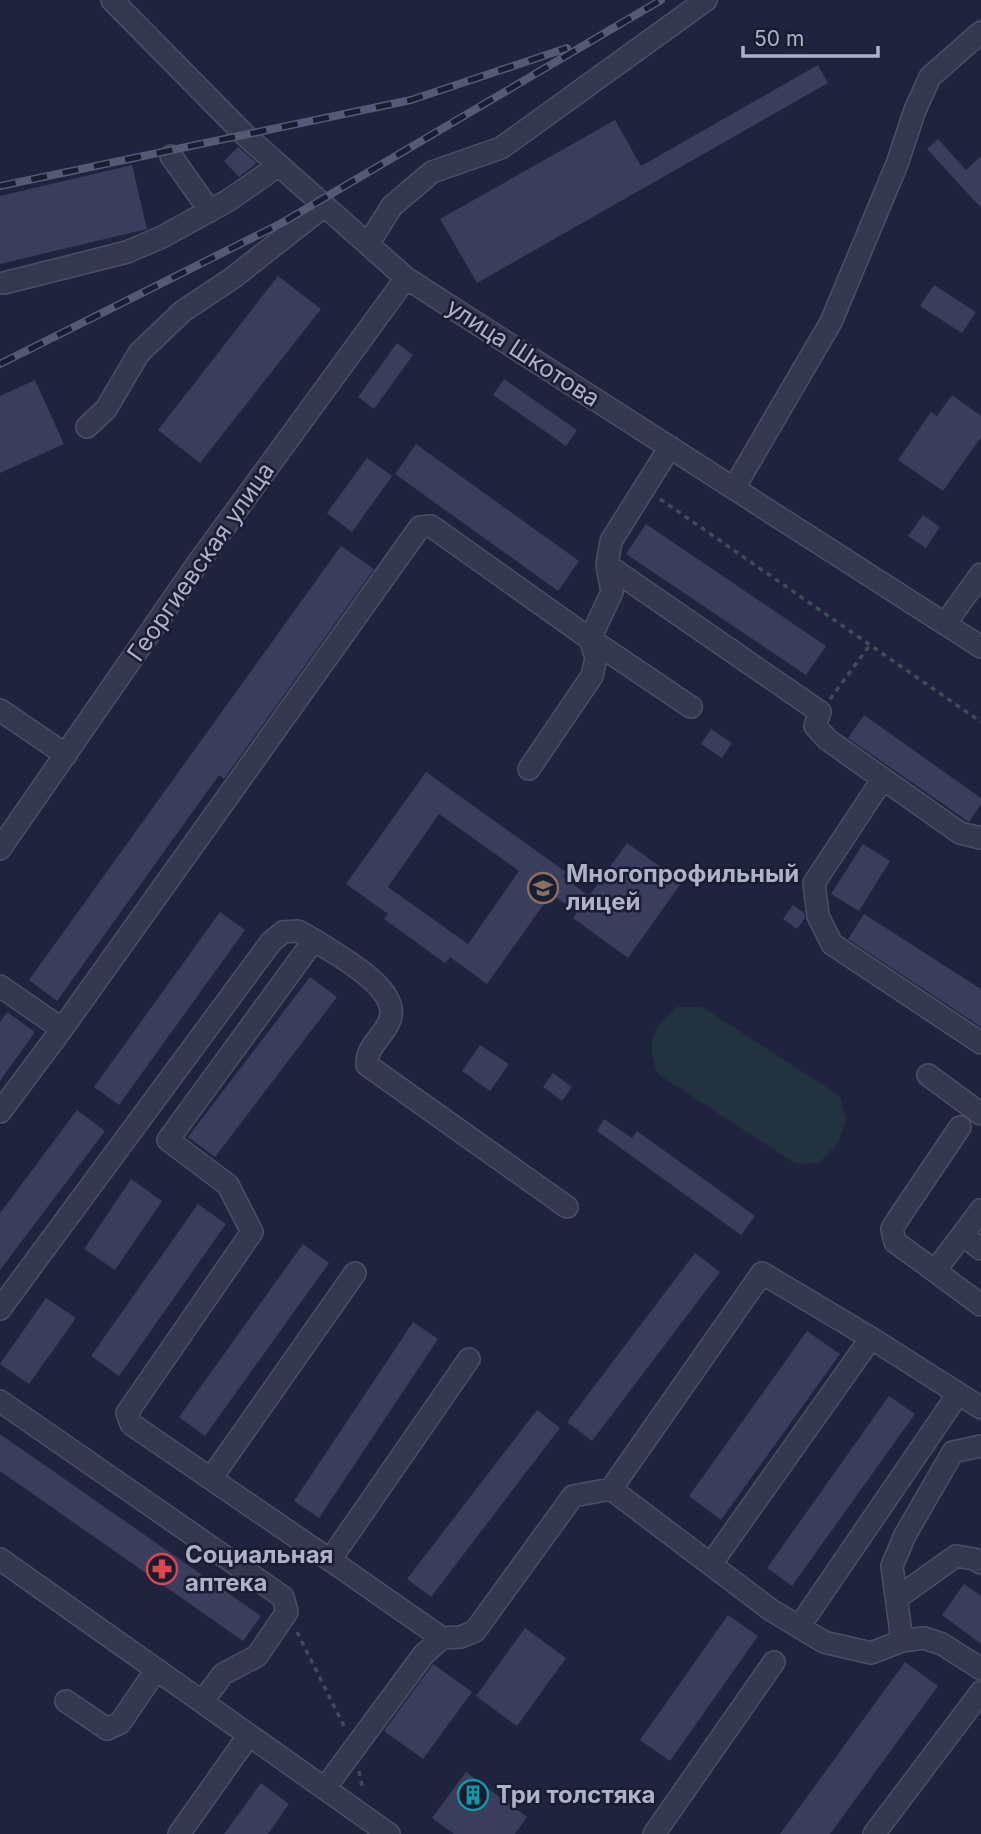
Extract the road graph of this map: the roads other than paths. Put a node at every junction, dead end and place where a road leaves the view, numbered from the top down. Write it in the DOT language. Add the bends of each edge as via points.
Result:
graph roads {
  1 [pos="112,0"];
  2 [pos="706,0"];
  3 [pos="981,32"];
  4 [pos="171,156"];
  5 [pos="278,166"];
  6 [pos="324,206"];
  7 [pos="210,211"];
  8 [pos="368,244"];
  9 [pos="406,278"];
  10 [pos="4,283"];
  11 [pos="87,426"];
  12 [pos="670,447"];
  13 [pos="734,488"];
  14 [pos="607,565"];
  15 [pos="981,574"];
  16 [pos="945,624"];
  17 [pos="590,639"];
  18 [pos="981,647"];
  19 [pos="691,707"];
  20 [pos="0,710"];
  21 [pos="66,755"];
  22 [pos="529,769"];
  23 [pos="882,780"];
  24 [pos="981,838"];
  25 [pos="0,849"];
  26 [pos="314,940"];
  27 [pos="0,986"];
  28 [pos="62,1029"];
  29 [pos="981,1043"];
  30 [pos="928,1075"];
  31 [pos="0,1112"];
  32 [pos="981,1114"];
  33 [pos="960,1127"];
  34 [pos="130,1136"];
  35 [pos="168,1140"];
  36 [pos="567,1206"];
  37 [pos="981,1209"];
  38 [pos="962,1235"];
  39 [pos="981,1249"];
  40 [pos="935,1271"];
  41 [pos="355,1273"];
  42 [pos="981,1305"];
  43 [pos="0,1309"];
  44 [pos="871,1338"];
  45 [pos="469,1359"];
  46 [pos="958,1394"];
  47 [pos="0,1401"];
  48 [pos="981,1408"];
  49 [pos="981,1446"];
  50 [pos="212,1477"];
  51 [pos="611,1489"];
  52 [pos="0,1559"];
  53 [pos="330,1560"];
  54 [pos="981,1563"];
  55 [pos="711,1564"];
  56 [pos="897,1598"];
  57 [pos="799,1627"];
  58 [pos="442,1637"];
  59 [pos="902,1641"];
  60 [pos="775,1662"];
  61 [pos="981,1669"];
  62 [pos="156,1670"];
  63 [pos="981,1692"];
  64 [pos="66,1701"];
  65 [pos="202,1702"];
  66 [pos="249,1735"];
  67 [pos="324,1788"];
  68 [pos="363,1826"];
  69 [pos="179,1834"];
  70 [pos="389,1834"];
  71 [pos="654,1834"];
  72 [pos="874,1834"];
  1 -- 5 [label="street, улица Шкотова"];
  2 -- 8 [label="street" via="502,148 432,172 392,206"];
  3 -- 13 [label="street" via="930,77 831,322"];
  4 -- 7 [label="street"];
  5 -- 6 [label="street, улица Шкотова"];
  5 -- 7 [label="street"];
  6 -- 8 [label="street, улица Шкотова"];
  6 -- 11 [label="street" via="234,277 183,310 139,353 106,408"];
  7 -- 10 [label="street" via="127,252"];
  8 -- 9 [label="street, улица Шкотова"];
  9 -- 12 [label="street, улица Шкотова"];
  9 -- 21 [label="street, Георгиевская улица" via="198,563"];
  12 -- 13 [label="street, улица Шкотова"];
  12 -- 14 [label="street" via="611,541"];
  13 -- 16 [label="street, улица Шкотова"];
  14 -- 17 [label="street" via="612,592"];
  14 -- 23 [label="street" via="820,712 815,726"];
  15 -- 16 [label="street"];
  16 -- 18 [label="street, улица Шкотова"];
  17 -- 19 [label="street"];
  17 -- 22 [label="street" via="596,658 592,676"];
  17 -- 28 [label="street" via="431,526 420,527"];
  20 -- 21 [label="street"];
  21 -- 25 [label="street, Георгиевская улица"];
  23 -- 24 [label="street" via="960,833"];
  23 -- 29 [label="street" via="814,883 818,916 832,944"];
  26 -- 34 [label="street" via="298,931 283,932 271,943"];
  26 -- 35 [label="street"];
  26 -- 36 [label="street" via="374,981 388,997 390,1020 367,1055 367,1065"];
  27 -- 28 [label="street"];
  28 -- 31 [label="street"];
  30 -- 32 [label="street"];
  33 -- 40 [label="street" via="892,1229 895,1242"];
  34 -- 35 [label="street"];
  34 -- 43 [label="street"];
  35 -- 50 [label="street" via="228,1185 251,1232 127,1413 131,1424"];
  37 -- 38 [label="street"];
  38 -- 39 [label="street"];
  38 -- 40 [label="street"];
  40 -- 42 [label="street"];
  41 -- 50 [label="street"];
  44 -- 46 [label="street"];
  44 -- 51 [label="street" via="762,1273"];
  44 -- 55 [label="street"];
  45 -- 53 [label="street"];
  46 -- 48 [label="street"];
  46 -- 57 [label="street"];
  47 -- 65 [label="street" via="283,1597 287,1612 257,1656 223,1674"];
  49 -- 56 [label="street" via="953,1452 905,1535 892,1566"];
  50 -- 53 [label="street"];
  51 -- 55 [label="street"];
  51 -- 58 [label="street" via="573,1496 475,1631"];
  52 -- 62 [label="street"];
  53 -- 58 [label="street"];
  54 -- 56 [label="street" via="956,1556"];
  55 -- 57 [label="street"];
  56 -- 59 [label="street"];
  57 -- 59 [label="street" via="824,1642 870,1653"];
  58 -- 67 [label="street" via="424,1654"];
  59 -- 61 [label="street" via="924,1638 942,1644"];
  60 -- 71 [label="street"];
  62 -- 64 [label="street" via="115,1727 107,1729"];
  62 -- 65 [label="street"];
  63 -- 72 [label="street"];
  65 -- 66 [label="street"];
  66 -- 67 [label="street"];
  66 -- 69 [label="street"];
  67 -- 68 [label="street"];
  68 -- 70 [label="street"];
}
